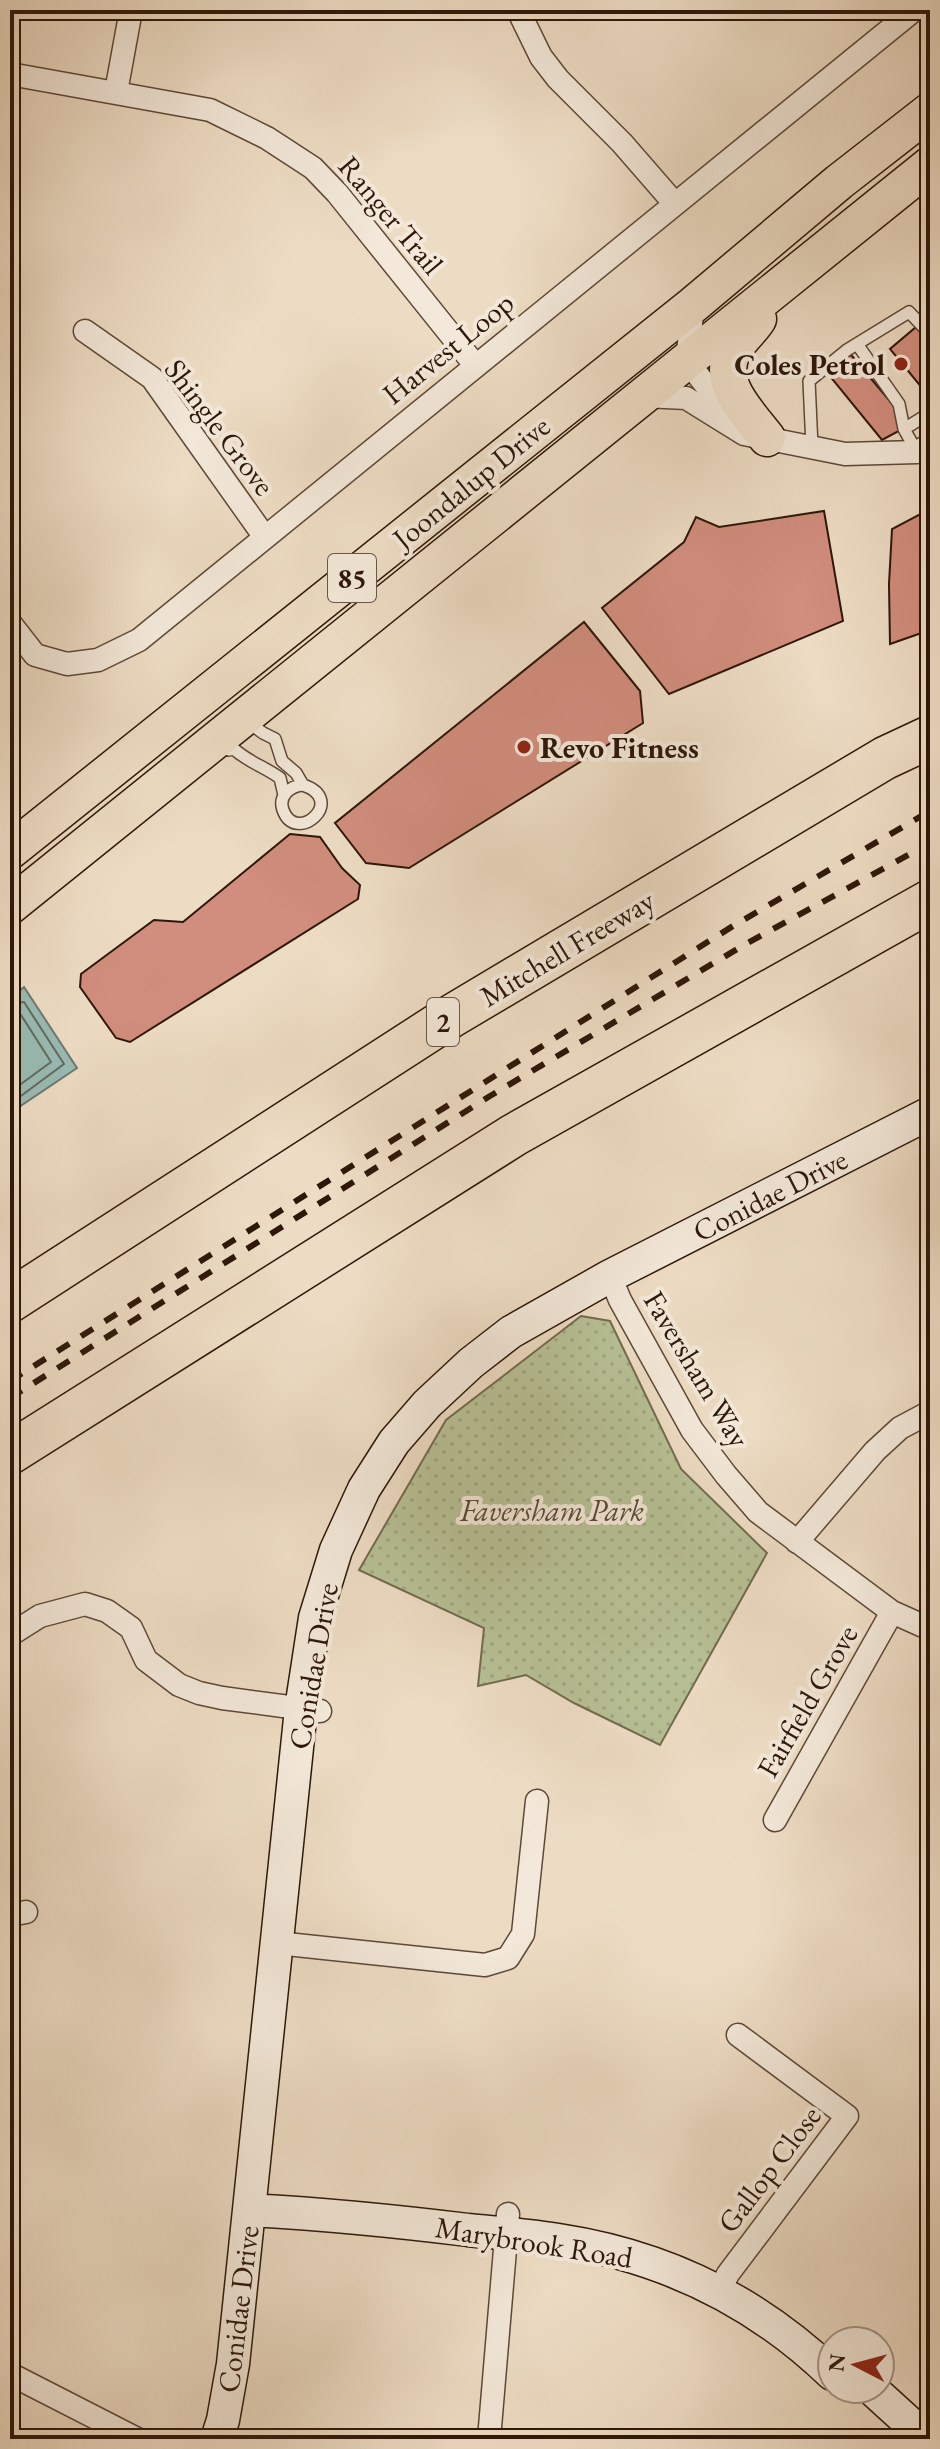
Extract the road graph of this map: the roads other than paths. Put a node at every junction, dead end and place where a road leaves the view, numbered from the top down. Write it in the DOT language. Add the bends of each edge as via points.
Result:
graph roads {
  1 [pos="131,10"];
  2 [pos="518,10"];
  3 [pos="914,10"];
  4 [pos="10,74"];
  5 [pos="116,92"];
  6 [pos="930,111"];
  7 [pos="930,165"];
  8 [pos="675,204"];
  9 [pos="782,285"];
  10 [pos="693,305"];
  11 [pos="85,331"];
  12 [pos="930,334"];
  13 [pos="857,344"];
  14 [pos="687,361"];
  15 [pos="475,365"];
  16 [pos="644,396"];
  17 [pos="930,413"];
  18 [pos="904,429"];
  19 [pos="756,436"];
  20 [pos="812,447"];
  21 [pos="923,448"];
  22 [pos="264,536"];
  23 [pos="10,623"];
  24 [pos="244,718"];
  25 [pos="162,730"];
  26 [pos="930,737"];
  27 [pos="210,744"];
  28 [pos="303,785"];
  29 [pos="284,795"];
  30 [pos="10,851"];
  31 [pos="930,901"];
  32 [pos="10,906"];
  33 [pos="930,1113"];
  34 [pos="930,1130"];
  35 [pos="613,1283"];
  36 [pos="10,1301"];
  37 [pos="930,1412"];
  38 [pos="10,1453"];
  39 [pos="797,1542"];
  40 [pos="892,1612"];
  41 [pos="930,1629"];
  42 [pos="10,1635"];
  43 [pos="311,1710"];
  44 [pos="537,1801"];
  45 [pos="775,1820"];
  46 [pos="286,1944"];
  47 [pos="738,2035"];
  48 [pos="259,2201"];
  49 [pos="507,2224"];
  50 [pos="724,2282"];
  51 [pos="816,2338"];
  52 [pos="816,2360"];
  53 [pos="10,2374"];
  54 [pos="864,2405"];
  55 [pos="890,2405"];
  56 [pos="137,2439"];
  57 [pos="217,2439"];
  58 [pos="238,2439"];
  59 [pos="489,2439"];
  60 [pos="901,2439"];
  61 [pos="929,2439"];
  1 -- 5 [label="street"];
  2 -- 8 [label="street" via="549,68"];
  3 -- 8 [label="street, Harvest Loop"];
  4 -- 5 [label="street, Ranger Trail"];
  5 -- 15 [label="street, Ranger Trail" via="210,110 313,168"];
  6 -- 10 [label="main road, Joondalup Drive / 85"];
  7 -- 9 [label="main road, Joondalup Drive / 85"];
  8 -- 15 [label="street, Harvest Loop"];
  9 -- 14 [label="main road, Joondalup Drive / 85"];
  9 -- 19 [label="main road" via="732,352 729,365 733,393"];
  10 -- 14 [label="street"];
  10 -- 25 [label="main road, Joondalup Drive / 85"];
  11 -- 22 [label="street, Shingle Grove" via="152,378"];
  12 -- 13 [label="lane" via="909,312"];
  13 -- 18 [label="lane" via="899,404"];
  13 -- 20 [label="lane" via="809,381"];
  14 -- 16 [label="main road, Joondalup Drive / 85"];
  14 -- 19 [label="street"];
  15 -- 22 [label="street, Harvest Loop"];
  16 -- 19 [label="street" via="686,398"];
  16 -- 24 [label="main road, Joondalup Drive / 85"];
  17 -- 18 [label="lane"];
  18 -- 21 [label="lane"];
  19 -- 20 [label="street"];
  20 -- 21 [label="street" via="845,454"];
  22 -- 23 [label="street, Harvest Loop" via="139,640 98,660 67,664 35,655"];
  24 -- 25 [label="main road" via="209,712"];
  24 -- 27 [label="main road, Joondalup Drive / 85"];
  24 -- 28 [label="lane" via="275,739 282,761"];
  25 -- 30 [label="main road, Joondalup Drive / 85"];
  26 -- 36 [label="highway, Mitchell Freeway / 2" via="885,758 450,1017"];
  27 -- 29 [label="lane" via="234,749 267,768 280,778"];
  27 -- 32 [label="main road, Joondalup Drive / 85"];
  28 -- 29 [label="lane"];
  28 -- 29 [label="lane" via="319,795 319,813 312,821 292,822 282,805"];
  31 -- 38 [label="highway" via="514,1135"];
  33 -- 35 [label="street, Conidae Drive"];
  34 -- 35 [label="street, Conidae Drive"];
  35 -- 39 [label="street, Faversham Way" via="692,1430 758,1512"];
  35 -- 43 [label="street, Conidae Drive" via="490,1347 394,1442 364,1489 336,1550 315,1618"];
  37 -- 39 [label="street" via="900,1428 875,1451"];
  39 -- 40 [label="street, Faversham Way"];
  40 -- 41 [label="street, Faversham Way"];
  40 -- 45 [label="street, Fairfield Grove"];
  42 -- 43 [label="street" via="40,1616 85,1604 131,1628 146,1660 179,1685 199,1693"];
  43 -- 46 [label="street, Conidae Drive"];
  44 -- 46 [label="street" via="523,1934 508,1958 485,1965"];
  46 -- 48 [label="street, Conidae Drive"];
  47 -- 50 [label="street, Gallop Close" via="847,2116"];
  48 -- 49 [label="street, Marybrook Road"];
  48 -- 57 [label="street, Conidae Drive"];
  48 -- 58 [label="street, Conidae Drive"];
  49 -- 50 [label="street, Marybrook Road" via="595,2227 676,2251"];
  49 -- 59 [label="street"];
  50 -- 51 [label="street, Marybrook Road" via="783,2309"];
  50 -- 52 [label="street, Marybrook Road"];
  53 -- 56 [label="street"];
  54 -- 60 [label="street"];
  55 -- 61 [label="street"];
}
